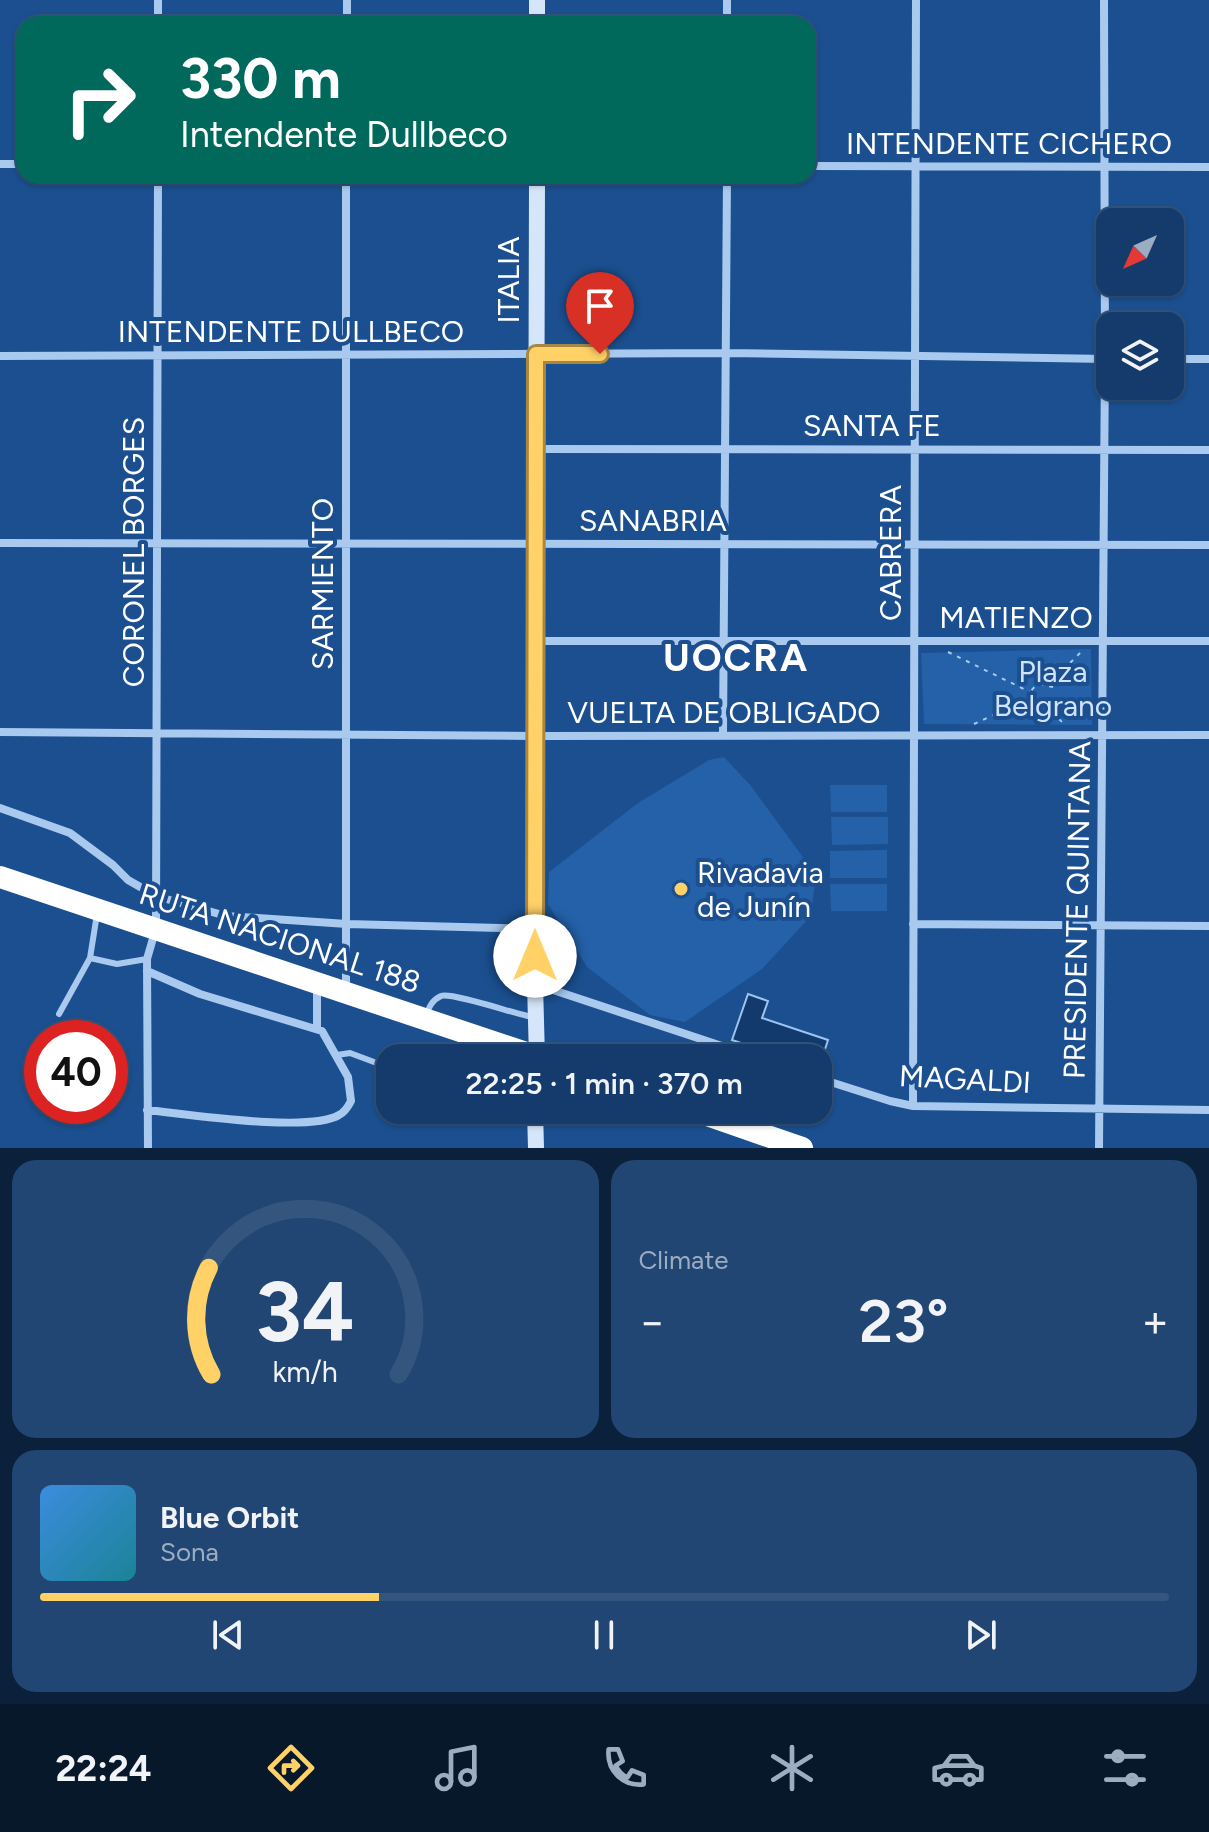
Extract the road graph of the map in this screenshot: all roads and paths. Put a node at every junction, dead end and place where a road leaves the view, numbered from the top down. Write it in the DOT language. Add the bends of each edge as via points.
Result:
graph roads {
  1 [pos="916,0"];
  2 [pos="1104,0"];
  3 [pos="816,166"];
  4 [pos="915,167"];
  5 [pos="1104,167"];
  6 [pos="1209,167"];
  7 [pos="158,184"];
  8 [pos="346,184"];
  9 [pos="537,184"];
  10 [pos="727,184"];
  11 [pos="1106,312"];
  12 [pos="728,353"];
  13 [pos="536,354"];
  14 [pos="0,356"];
  15 [pos="157,356"];
  16 [pos="346,356"];
  17 [pos="915,356"];
  18 [pos="1096,359"];
  19 [pos="1184,359"];
  20 [pos="1209,359"];
  21 [pos="1106,400"];
  22 [pos="536,449"];
  23 [pos="727,449"];
  24 [pos="914,449"];
  25 [pos="1104,450"];
  26 [pos="1209,450"];
  27 [pos="0,543"];
  28 [pos="157,543"];
  29 [pos="346,544"];
  30 [pos="535,544"];
  31 [pos="726,544"];
  32 [pos="914,545"];
  33 [pos="1104,545"];
  34 [pos="1209,545"];
  35 [pos="535,641"];
  36 [pos="724,641"];
  37 [pos="919,641"];
  38 [pos="1092,641"];
  39 [pos="1103,641"];
  40 [pos="1209,641"];
  41 [pos="1048,685"];
  42 [pos="1053,687"];
  43 [pos="1030,692"];
  44 [pos="1028,699"];
  45 [pos="0,732"];
  46 [pos="156,735"];
  47 [pos="1209,735"];
  48 [pos="347,736"];
  49 [pos="535,736"];
  50 [pos="723,736"];
  51 [pos="914,736"];
  52 [pos="950,736"];
  53 [pos="1075,736"];
  54 [pos="1103,736"];
  55 [pos="0,808"];
  56 [pos="0,877"];
  57 [pos="156,896"];
  58 [pos="98,909"];
  59 [pos="347,924"];
  60 [pos="913,924"];
  61 [pos="1101,925"];
  62 [pos="1209,926"];
  63 [pos="156,928"];
  64 [pos="535,929"];
  65 [pos="90,958"];
  66 [pos="147,959"];
  67 [pos="147,971"];
  68 [pos="318,982"];
  69 [pos="535,984"];
  70 [pos="345,991"];
  71 [pos="59,1014"];
  72 [pos="425,1018"];
  73 [pos="536,1018"];
  74 [pos="317,1028"];
  75 [pos="498,1044"];
  76 [pos="537,1044"];
  77 [pos="716,1044"];
  78 [pos="337,1055"];
  79 [pos="376,1063"];
  80 [pos="832,1082"];
  81 [pos="913,1106"];
  82 [pos="1099,1108"];
  83 [pos="147,1110"];
  84 [pos="1209,1110"];
  85 [pos="535,1124"];
  86 [pos="733,1124"];
  87 [pos="1098,1146"];
  88 [pos="148,1148"];
  89 [pos="536,1148"];
  90 [pos="802,1148"];
  1 -- 4 [label="street, CABRERA"];
  2 -- 5 [label="street, PRESIDENTE QUINTANA"];
  3 -- 4 [label="street, INTENDENTE CICHERO"];
  4 -- 5 [label="street, INTENDENTE CICHERO"];
  4 -- 17 [label="street, CABRERA"];
  5 -- 6 [label="street, INTENDENTE CICHERO"];
  5 -- 11 [label="street, PRESIDENTE QUINTANA"];
  7 -- 15 [label="street, CORONEL BORGES"];
  8 -- 16 [label="street, SARMIENTO"];
  9 -- 13 [label="street, ITALIA"];
  10 -- 12 [label="street"];
  12 -- 13 [label="street, INTENDENTE DULLBECO"];
  12 -- 17 [label="street, INTENDENTE DULLBECO"];
  12 -- 23 [label="street"];
  13 -- 16 [label="street, INTENDENTE DULLBECO"];
  13 -- 22 [label="street, ITALIA"];
  14 -- 15 [label="street, INTENDENTE DULLBECO"];
  15 -- 16 [label="street, INTENDENTE DULLBECO"];
  15 -- 28 [label="street, CORONEL BORGES"];
  16 -- 29 [label="street, SARMIENTO"];
  17 -- 18 [label="street, INTENDENTE DULLBECO"];
  17 -- 24 [label="street, CABRERA"];
  19 -- 20 [label="street"];
  21 -- 25 [label="street, PRESIDENTE QUINTANA"];
  22 -- 23 [label="street, SANTA FE"];
  22 -- 30 [label="street, ITALIA"];
  23 -- 24 [label="street, SANTA FE"];
  23 -- 31 [label="street"];
  24 -- 25 [label="street, SANTA FE"];
  24 -- 32 [label="street, CABRERA"];
  25 -- 26 [label="street, SANTA FE"];
  25 -- 33 [label="street, PRESIDENTE QUINTANA"];
  27 -- 28 [label="street, SANABRIA"];
  28 -- 29 [label="street, SANABRIA"];
  28 -- 46 [label="street, CORONEL BORGES"];
  29 -- 30 [label="street, SANABRIA"];
  29 -- 48 [label="street, SARMIENTO"];
  30 -- 31 [label="street, SANABRIA"];
  30 -- 35 [label="street, ITALIA"];
  31 -- 32 [label="street, SANABRIA"];
  31 -- 36 [label="street"];
  32 -- 33 [label="street, SANABRIA"];
  32 -- 37 [label="street, CABRERA"];
  33 -- 34 [label="street, SANABRIA"];
  33 -- 39 [label="street, PRESIDENTE QUINTANA"];
  35 -- 36 [label="street, MATIENZO"];
  35 -- 49 [label="street, ITALIA"];
  36 -- 37 [label="street, MATIENZO"];
  36 -- 50 [label="street"];
  37 -- 38 [label="street, MATIENZO"];
  37 -- 43 [label="path"];
  37 -- 51 [label="street, CABRERA"];
  38 -- 39 [label="street, MATIENZO"];
  38 -- 41 [label="path"];
  39 -- 40 [label="street, MATIENZO"];
  39 -- 54 [label="street, PRESIDENTE QUINTANA"];
  41 -- 42 [label="path"];
  41 -- 43 [label="path" via="1039,684"];
  43 -- 44 [label="path"];
  44 -- 52 [label="path"];
  44 -- 53 [label="path" via="1034,711 1052,711"];
  45 -- 46 [label="street, VUELTA DE OBLIGADO"];
  46 -- 48 [label="street, VUELTA DE OBLIGADO"];
  46 -- 57 [label="street, CORONEL BORGES"];
  47 -- 54 [label="street, VUELTA DE OBLIGADO"];
  48 -- 49 [label="street, VUELTA DE OBLIGADO"];
  48 -- 59 [label="street, SARMIENTO"];
  49 -- 50 [label="street, VUELTA DE OBLIGADO"];
  49 -- 64 [label="street, ITALIA"];
  50 -- 51 [label="street, VUELTA DE OBLIGADO"];
  51 -- 52 [label="street, VUELTA DE OBLIGADO"];
  51 -- 60 [label="street, CABRERA"];
  52 -- 53 [label="street, VUELTA DE OBLIGADO"];
  53 -- 54 [label="street, VUELTA DE OBLIGADO"];
  54 -- 61 [label="street, PRESIDENTE QUINTANA"];
  55 -- 57 [label="street" via="70,833"];
  56 -- 58 [label="highway, RUTA NACIONAL 188"];
  57 -- 59 [label="street" via="226,916"];
  57 -- 63 [label="street, CORONEL BORGES"];
  58 -- 63 [label="highway, RUTA NACIONAL 188"];
  58 -- 65 [label="lane"];
  59 -- 64 [label="street"];
  59 -- 70 [label="street, SARMIENTO"];
  60 -- 61 [label="street"];
  60 -- 81 [label="street, CABRERA"];
  61 -- 62 [label="street"];
  61 -- 82 [label="street, PRESIDENTE QUINTANA"];
  63 -- 66 [label="street, CORONEL BORGES"];
  63 -- 68 [label="highway, RUTA NACIONAL 188"];
  64 -- 69 [label="street, ITALIA"];
  65 -- 66 [label="lane" via="117,964"];
  65 -- 71 [label="lane"];
  66 -- 67 [label="street, CORONEL BORGES"];
  67 -- 74 [label="street" via="200,994"];
  67 -- 83 [label="street, CORONEL BORGES"];
  68 -- 70 [label="highway, RUTA NACIONAL 188"];
  68 -- 74 [label="street"];
  69 -- 73 [label="street, ITALIA"];
  69 -- 77 [label="street"];
  70 -- 72 [label="highway, RUTA NACIONAL 188"];
  72 -- 73 [label="lane" via="431,1003 449,995"];
  72 -- 75 [label="highway, RUTA NACIONAL 188"];
  73 -- 76 [label="street, ITALIA"];
  74 -- 78 [label="street"];
  78 -- 79 [label="lane" via="350,1053"];
  78 -- 83 [label="street" via="348,1077 351,1101 336,1117 285,1124"];
  80 -- 81 [label="street, MAGALDI"];
  81 -- 82 [label="street, MAGALDI"];
  82 -- 84 [label="street, MAGALDI"];
  82 -- 87 [label="street, PRESIDENTE QUINTANA"];
  83 -- 88 [label="street, CORONEL BORGES"];
  85 -- 89 [label="street"];
  86 -- 90 [label="highway"];
}
